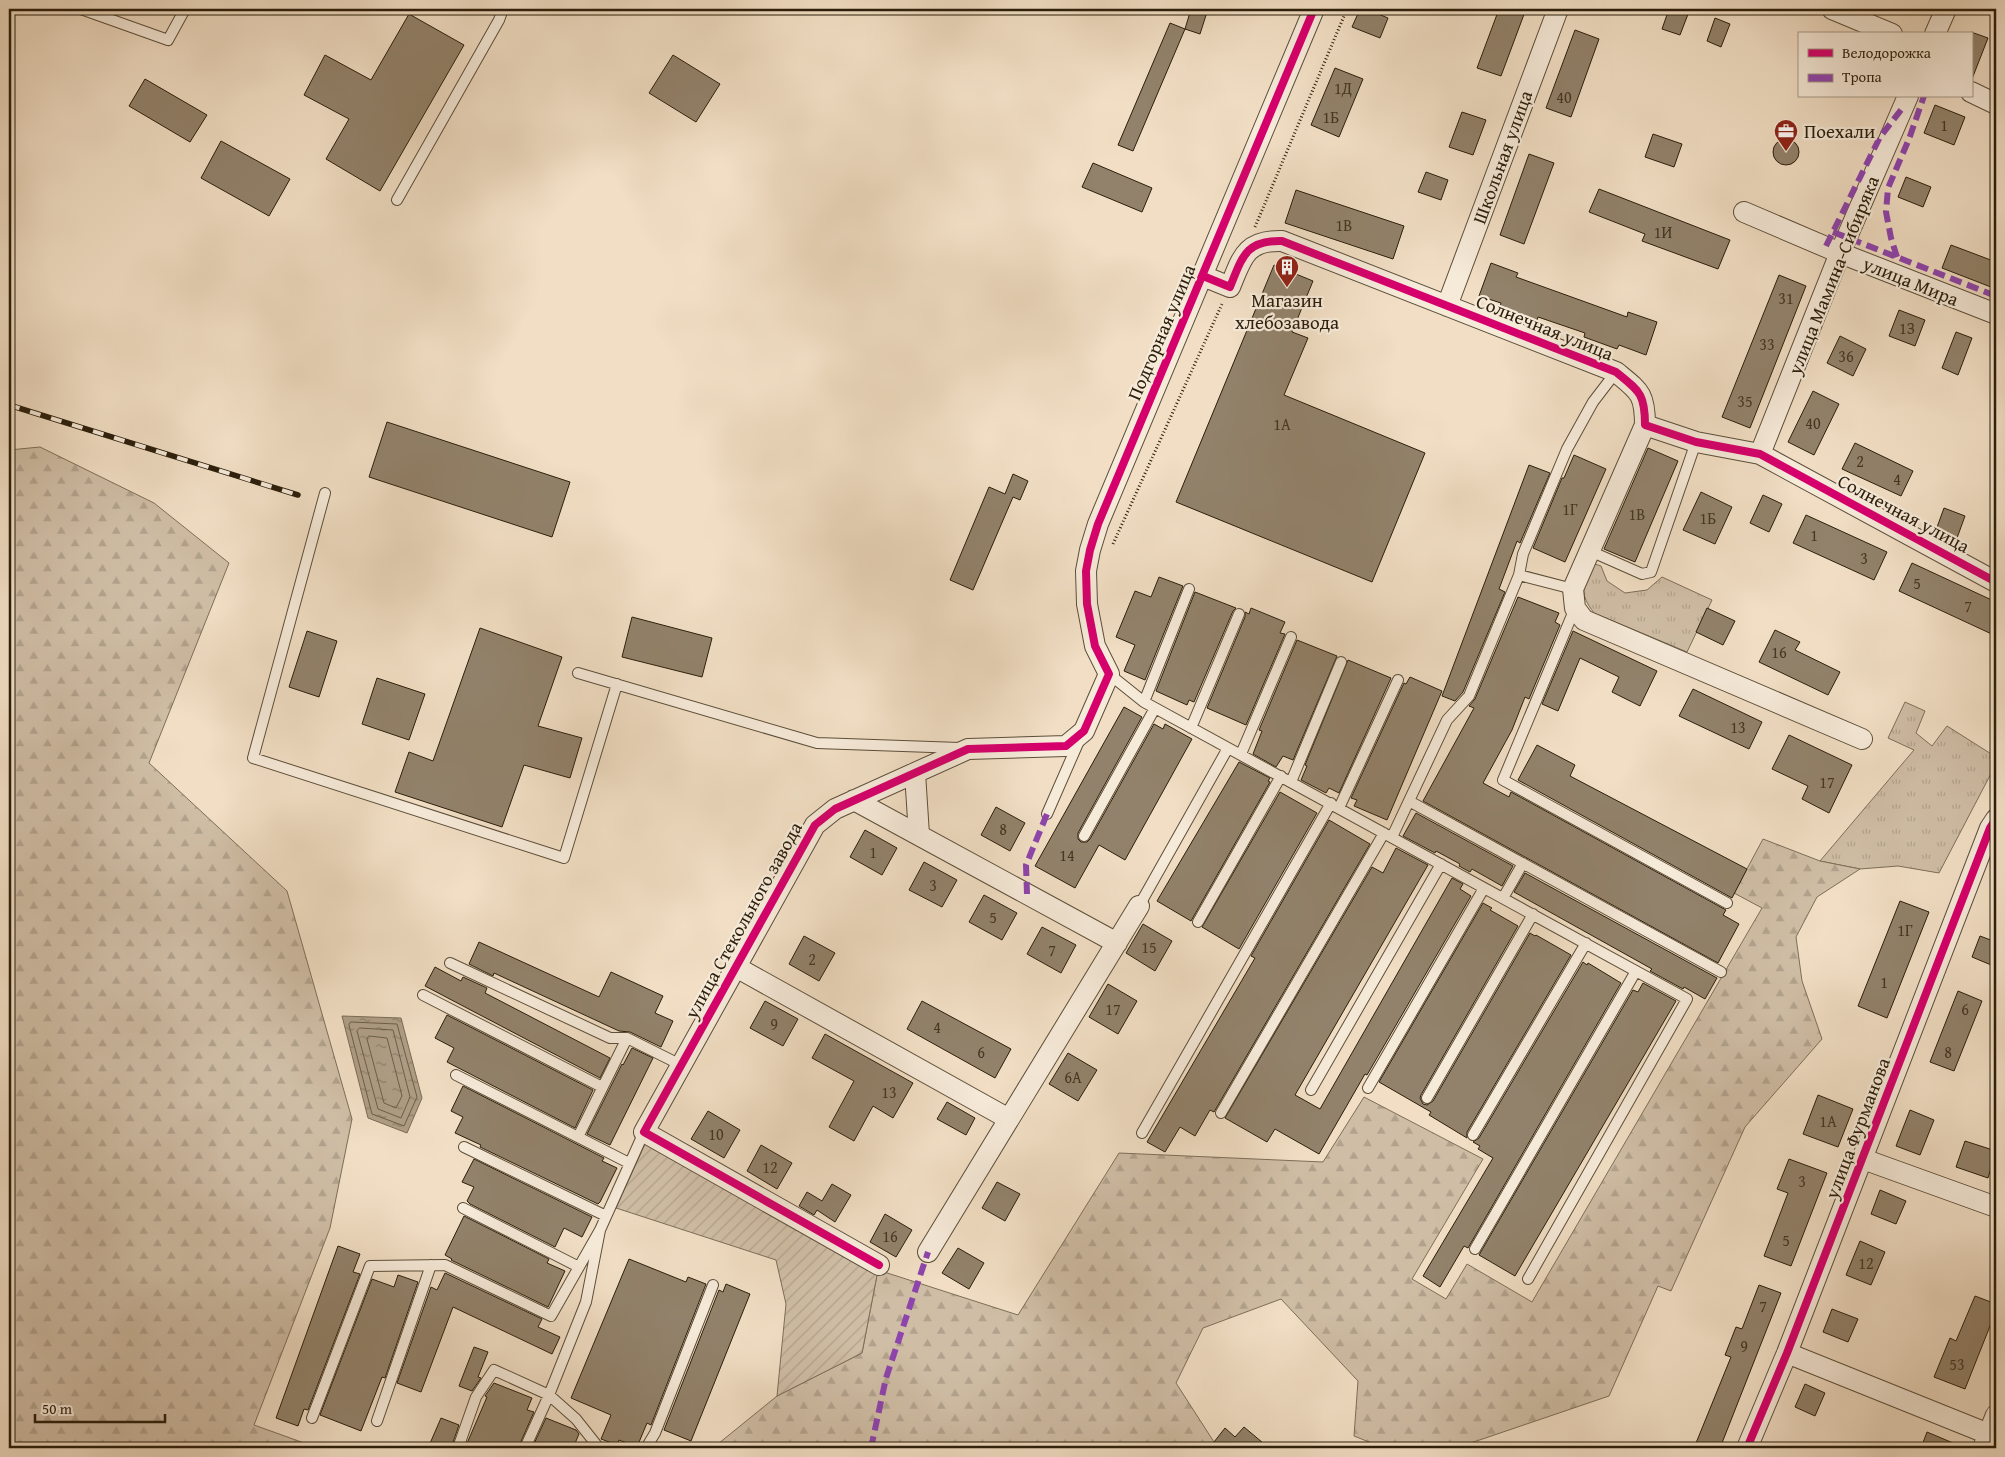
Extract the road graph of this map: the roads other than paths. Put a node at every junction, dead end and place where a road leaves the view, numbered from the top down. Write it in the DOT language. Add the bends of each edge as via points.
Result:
graph roads {
  1 [pos="81,9"];
  2 [pos="184,9"];
  3 [pos="503,9"];
  4 [pos="1314,9"];
  5 [pos="1558,9"];
  6 [pos="1832,9"];
  7 [pos="1946,9"];
  8 [pos="1887,32"];
  9 [pos="1936,32"];
  10 [pos="1972,92"];
  11 [pos="1907,98"];
  12 [pos="1996,104"];
  13 [pos="397,200"];
  14 [pos="1744,212"];
  15 [pos="1840,252"];
  16 [pos="1203,276"];
  17 [pos="1447,306"];
  18 [pos="1996,314"];
  19 [pos="1616,372"];
  20 [pos="1645,424"];
  21 [pos="1696,442"];
  22 [pos="1760,454"];
  23 [pos="325,493"];
  24 [pos="1590,552"];
  25 [pos="1519,575"];
  26 [pos="1996,582"];
  27 [pos="1189,590"];
  28 [pos="1574,598"];
  29 [pos="1239,614"];
  30 [pos="1291,637"];
  31 [pos="1341,662"];
  32 [pos="578,673"];
  33 [pos="1109,674"];
  34 [pos="1398,680"];
  35 [pos="617,684"];
  36 [pos="1144,702"];
  37 [pos="1156,708"];
  38 [pos="1191,728"];
  39 [pos="1084,731"];
  40 [pos="1862,739"];
  41 [pos="1228,748"];
  42 [pos="968,749"];
  43 [pos="1241,754"];
  44 [pos="914,773"];
  45 [pos="1281,776"];
  46 [pos="1291,782"];
  47 [pos="854,800"];
  48 [pos="1409,801"];
  49 [pos="1335,806"];
  50 [pos="1047,814"];
  51 [pos="1996,819"];
  52 [pos="919,835"];
  53 [pos="1388,835"];
  54 [pos="1084,836"];
  55 [pos="1523,863"];
  56 [pos="1441,864"];
  57 [pos="1484,888"];
  58 [pos="1503,898"];
  59 [pos="1727,903"];
  60 [pos="1139,906"];
  61 [pos="1533,914"];
  62 [pos="1198,922"];
  63 [pos="1117,942"];
  64 [pos="1586,943"];
  65 [pos="450,963"];
  66 [pos="736,967"];
  67 [pos="1636,971"];
  68 [pos="1721,972"];
  69 [pos="423,995"];
  70 [pos="627,1038"];
  71 [pos="681,1065"];
  72 [pos="456,1075"];
  73 [pos="602,1087"];
  74 [pos="1368,1088"];
  75 [pos="1312,1090"];
  76 [pos="1427,1098"];
  77 [pos="1220,1113"];
  78 [pos="1010,1118"];
  79 [pos="644,1132"];
  80 [pos="1142,1133"];
  81 [pos="1473,1135"];
  82 [pos="578,1137"];
  83 [pos="464,1147"];
  84 [pos="1863,1159"];
  85 [pos="630,1162"];
  86 [pos="1996,1207"];
  87 [pos="463,1208"];
  88 [pos="606,1216"];
  89 [pos="600,1230"];
  90 [pos="1475,1249"];
  91 [pos="928,1252"];
  92 [pos="431,1265"];
  93 [pos="879,1265"];
  94 [pos="579,1266"];
  95 [pos="1528,1279"];
  96 [pos="713,1285"];
  97 [pos="1787,1353"];
  98 [pos="550,1396"];
  99 [pos="1996,1415"];
  100 [pos="312,1418"];
  101 [pos="377,1421"];
  102 [pos="1989,1440"];
  103 [pos="458,1448"];
  104 [pos="525,1448"];
  105 [pos="599,1448"];
  106 [pos="646,1448"];
  107 [pos="1747,1448"];
  1 -- 2 [label="lane" via="168,40"];
  3 -- 13 [label="lane"];
  4 -- 16 [label="street, Подгорная улица"];
  5 -- 17 [label="street, Школьная улица"];
  6 -- 8 [label="street"];
  7 -- 9 [label="street"];
  10 -- 12 [label="street"];
  11 -- 15 [label="street, улица Мамина-Сибиряка"];
  14 -- 15 [label="street, улица Мира"];
  15 -- 18 [label="street, улица Мира"];
  15 -- 22 [label="street, улица Мамина-Сибиряка"];
  16 -- 17 [label="street, Солнечная улица" via="1230,287 1242,258 1254,247 1266,241 1282,241"];
  16 -- 33 [label="street, Подгорная улица" via="1098,524 1090,550 1086,571 1087,604 1095,646"];
  17 -- 19 [label="street, Солнечная улица"];
  19 -- 20 [label="street, Солнечная улица" via="1638,390 1645,406"];
  19 -- 25 [label="lane" via="1593,402 1566,449 1523,554"];
  20 -- 21 [label="street, Солнечная улица"];
  20 -- 24 [label="street, Солнечная улица"];
  21 -- 22 [label="street, Солнечная улица"];
  21 -- 24 [label="lane" via="1651,572 1642,574"];
  22 -- 26 [label="street, Солнечная улица"];
  23 -- 35 [label="lane" via="254,758 564,858"];
  24 -- 28 [label="street, Солнечная улица"];
  25 -- 28 [label="lane"];
  25 -- 48 [label="lane" via="1469,696 1447,720"];
  27 -- 36 [label="lane"];
  28 -- 40 [label="street" via="1584,620"];
  28 -- 59 [label="lane" via="1503,780"];
  29 -- 38 [label="lane"];
  30 -- 43 [label="lane"];
  31 -- 46 [label="lane"];
  32 -- 35 [label="lane"];
  33 -- 36 [label="lane"];
  33 -- 39 [label="street, улица Стекольного завода"];
  34 -- 49 [label="lane"];
  35 -- 42 [label="lane" via="817,743"];
  36 -- 37 [label="lane"];
  37 -- 38 [label="lane"];
  37 -- 54 [label="lane"];
  38 -- 41 [label="lane"];
  39 -- 42 [label="street, улица Стекольного завода" via="1066,746"];
  39 -- 50 [label="lane"];
  41 -- 43 [label="lane"];
  41 -- 60 [label="lane"];
  42 -- 44 [label="street, улица Стекольного завода"];
  43 -- 45 [label="lane"];
  44 -- 47 [label="street, улица Стекольного завода"];
  44 -- 52 [label="street"];
  45 -- 46 [label="lane"];
  45 -- 62 [label="lane"];
  46 -- 49 [label="lane"];
  47 -- 52 [label="street"];
  47 -- 66 [label="street, улица Стекольного завода" via="815,824"];
  48 -- 53 [label="lane"];
  48 -- 55 [label="lane"];
  49 -- 53 [label="lane"];
  49 -- 80 [label="lane"];
  51 -- 84 [label="street, улица Фурманова"];
  52 -- 63 [label="street"];
  53 -- 56 [label="lane"];
  53 -- 77 [label="lane"];
  55 -- 58 [label="lane"];
  55 -- 68 [label="lane"];
  56 -- 57 [label="lane"];
  56 -- 75 [label="lane"];
  57 -- 58 [label="lane"];
  57 -- 74 [label="lane"];
  58 -- 61 [label="lane"];
  60 -- 63 [label="street"];
  61 -- 64 [label="lane"];
  61 -- 76 [label="lane"];
  63 -- 78 [label="street"];
  64 -- 67 [label="lane"];
  64 -- 81 [label="lane"];
  65 -- 70 [label="lane" via="610,1038"];
  66 -- 71 [label="street, улица Стекольного завода"];
  66 -- 78 [label="street"];
  67 -- 90 [label="lane"];
  67 -- 95 [label="lane" via="1688,999"];
  69 -- 73 [label="lane"];
  70 -- 71 [label="lane"];
  70 -- 73 [label="lane"];
  71 -- 79 [label="street, улица Стекольного завода"];
  72 -- 82 [label="lane"];
  73 -- 82 [label="lane"];
  78 -- 91 [label="street"];
  79 -- 85 [label="lane"];
  79 -- 93 [label="street"];
  82 -- 85 [label="lane"];
  83 -- 88 [label="lane"];
  84 -- 86 [label="street"];
  84 -- 97 [label="street, улица Фурманова"];
  85 -- 88 [label="lane"];
  87 -- 94 [label="lane"];
  88 -- 89 [label="lane"];
  89 -- 94 [label="lane"];
  89 -- 98 [label="lane" via="586,1302"];
  92 -- 94 [label="lane" via="445,1265 551,1316"];
  92 -- 100 [label="lane" via="370,1266"];
  92 -- 101 [label="lane"];
  96 -- 106 [label="lane" via="655,1433"];
  97 -- 102 [label="street"];
  97 -- 107 [label="street, улица Фурманова"];
  98 -- 103 [label="lane" via="494,1370 476,1397"];
  98 -- 104 [label="lane"];
  98 -- 105 [label="lane" via="576,1419"];
  99 -- 102 [label="street"];
}
